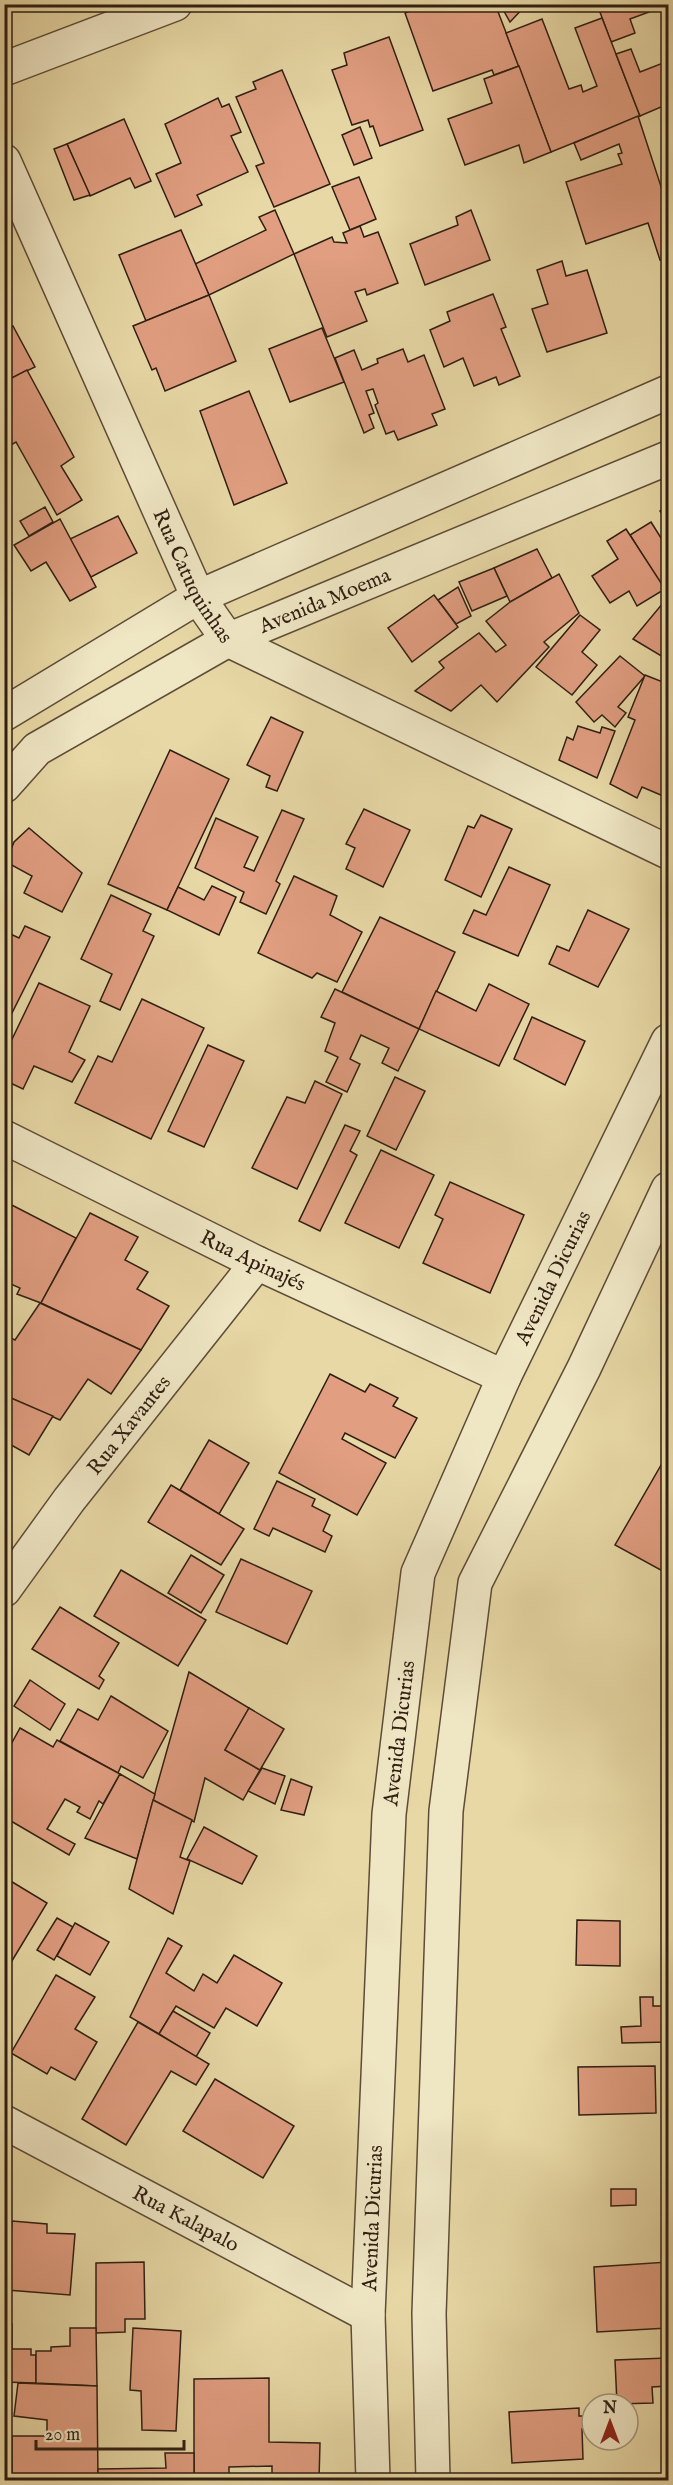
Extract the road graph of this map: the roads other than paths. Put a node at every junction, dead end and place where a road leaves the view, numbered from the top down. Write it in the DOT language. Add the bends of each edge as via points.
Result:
graph roads {
  1 [pos="160,7"];
  2 [pos="4,69"];
  3 [pos="4,161"];
  4 [pos="669,392"];
  5 [pos="669,458"];
  6 [pos="198,597"];
  7 [pos="228,640"];
  8 [pos="4,714"];
  9 [pos="4,786"];
  10 [pos="669,852"];
  11 [pos="669,1041"];
  12 [pos="4,1137"];
  13 [pos="669,1189"];
  14 [pos="257,1263"];
  15 [pos="504,1377"];
  16 [pos="4,1590"];
  17 [pos="4,2122"];
  18 [pos="368,2315"];
  19 [pos="373,2481"];
  20 [pos="433,2481"];
  1 -- 2 [label="street"];
  3 -- 6 [label="street, Rua Catuquinhas"];
  4 -- 6 [label="street"];
  5 -- 7 [label="street, Avenida Moema"];
  6 -- 7 [label="street, Rua Catuquinhas"];
  6 -- 8 [label="street"];
  7 -- 9 [label="street, Avenida Moema" via="37,750"];
  7 -- 10 [label="street, Rua Catuquinhas"];
  11 -- 15 [label="street, Avenida Dicurias"];
  12 -- 14 [label="street, Rua Apinajés"];
  13 -- 20 [label="street" via="475,1583 446,1810 429,2314"];
  14 -- 15 [label="street, Rua Apinajés"];
  14 -- 16 [label="street, Rua Xavantes" via="69,1500"];
  15 -- 18 [label="street, Avenida Dicurias" via="418,1573 389,1814"];
  17 -- 18 [label="street, Rua Kalapalo"];
  18 -- 19 [label="street, Avenida Dicurias"];
}
